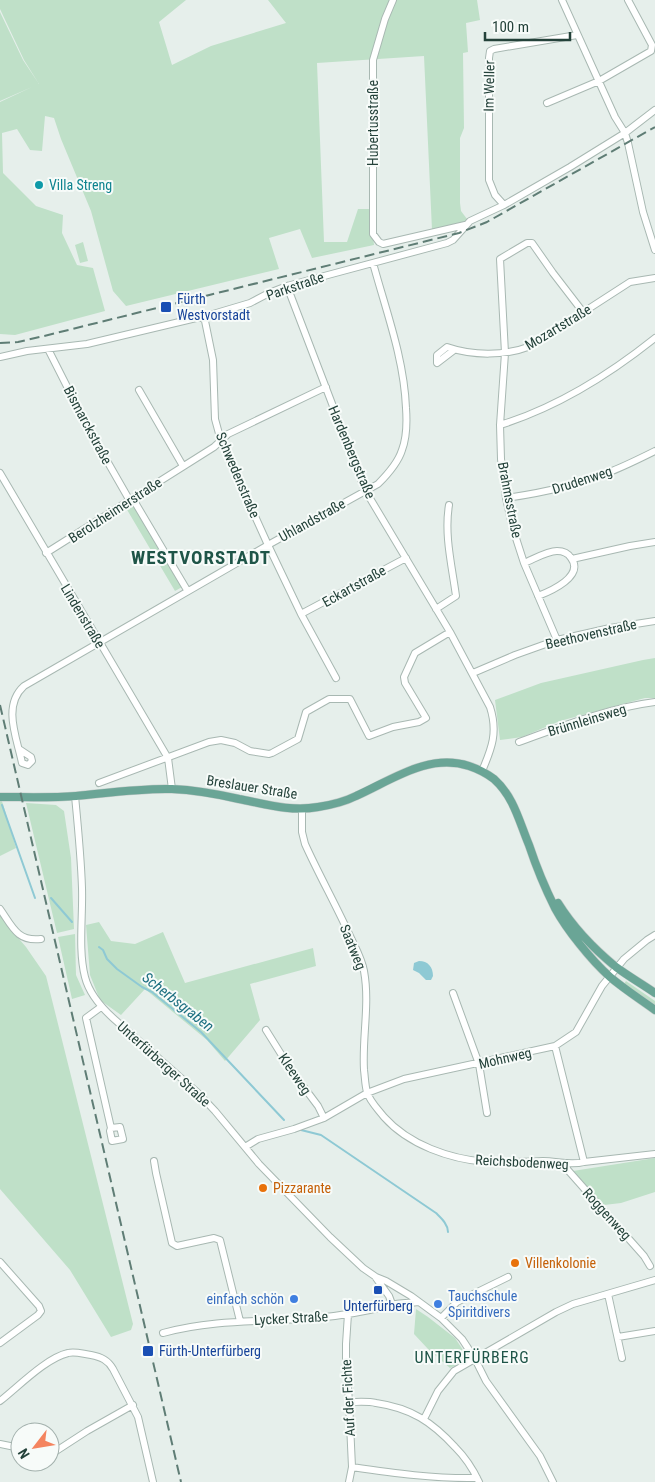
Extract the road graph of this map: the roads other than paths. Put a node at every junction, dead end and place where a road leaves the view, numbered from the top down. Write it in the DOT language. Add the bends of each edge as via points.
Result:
graph roads {
  1 [pos="393,0"];
  2 [pos="562,0"];
  3 [pos="628,0"];
  4 [pos="577,34"];
  5 [pos="599,81"];
  6 [pos="547,103"];
  7 [pos="655,110"];
  8 [pos="625,133"];
  9 [pos="504,205"];
  10 [pos="465,226"];
  11 [pos="383,244"];
  12 [pos="655,250"];
  13 [pos="373,263"];
  14 [pos="655,278"];
  15 [pos="287,286"];
  16 [pos="583,312"];
  17 [pos="204,316"];
  18 [pos="655,338"];
  19 [pos="48,348"];
  20 [pos="454,350"];
  21 [pos="505,353"];
  22 [pos="0,357"];
  23 [pos="326,387"];
  24 [pos="139,390"];
  25 [pos="500,425"];
  26 [pos="221,441"];
  27 [pos="655,451"];
  28 [pos="182,466"];
  29 [pos="0,474"];
  30 [pos="366,490"];
  31 [pos="506,498"];
  32 [pos="131,500"];
  33 [pos="449,505"];
  34 [pos="655,542"];
  35 [pos="268,544"];
  36 [pos="46,553"];
  37 [pos="406,558"];
  38 [pos="572,559"];
  39 [pos="524,562"];
  40 [pos="188,590"];
  41 [pos="538,596"];
  42 [pos="436,609"];
  43 [pos="302,614"];
  44 [pos="655,621"];
  45 [pos="450,632"];
  46 [pos="557,640"];
  47 [pos="98,642"];
  48 [pos="473,673"];
  49 [pos="336,678"];
  50 [pos="655,702"];
  51 [pos="519,742"];
  52 [pos="19,749"];
  53 [pos="168,758"];
  54 [pos="482,771"];
  55 [pos="99,783"];
  56 [pos="172,789"];
  57 [pos="75,796"];
  58 [pos="0,797"];
  59 [pos="302,808"];
  60 [pos="544,880"];
  61 [pos="0,909"];
  62 [pos="655,935"];
  63 [pos="41,939"];
  64 [pos="617,968"];
  65 [pos="610,976"];
  66 [pos="453,993"];
  67 [pos="655,993"];
  68 [pos="101,1007"];
  69 [pos="655,1010"];
  70 [pos="266,1030"];
  71 [pos="555,1046"];
  72 [pos="479,1064"];
  73 [pos="367,1093"];
  74 [pos="487,1113"];
  75 [pos="324,1118"];
  76 [pos="111,1128"];
  77 [pos="245,1147"];
  78 [pos="655,1154"];
  79 [pos="154,1161"];
  80 [pos="584,1162"];
  81 [pos="566,1163"];
  82 [pos="0,1262"];
  83 [pos="650,1266"];
  84 [pos="376,1277"];
  85 [pos="508,1277"];
  86 [pos="655,1280"];
  87 [pos="400,1290"];
  88 [pos="608,1294"];
  89 [pos="389,1296"];
  90 [pos="418,1302"];
  91 [pos="392,1304"];
  92 [pos="400,1304"];
  93 [pos="348,1314"];
  94 [pos="441,1318"];
  95 [pos="240,1321"];
  96 [pos="655,1331"];
  97 [pos="163,1333"];
  98 [pos="618,1336"];
  99 [pos="0,1343"];
  100 [pos="622,1358"];
  101 [pos="475,1359"];
  102 [pos="0,1401"];
  103 [pos="350,1402"];
  104 [pos="132,1405"];
  105 [pos="424,1419"];
  106 [pos="60,1449"];
  107 [pos="352,1467"];
  108 [pos="478,1480"];
  109 [pos="153,1482"];
  110 [pos="349,1482"];
  111 [pos="553,1482"];
  1 -- 11 [label="street, Hubertusstraße" via="373,60 373,234"];
  2 -- 4 [label="street"];
  3 -- 5 [label="street" via="652,45 651,51"];
  4 -- 5 [label="street"];
  4 -- 9 [label="street, Im Weller" via="490,51 489,180 495,195"];
  5 -- 6 [label="street"];
  5 -- 8 [label="street"];
  7 -- 8 [label="street, Parkstraße"];
  8 -- 9 [label="street, Parkstraße"];
  8 -- 12 [label="street"];
  9 -- 10 [label="street, Parkstraße"];
  10 -- 11 [label="street, Parkstraße"];
  10 -- 13 [label="street, Parkstraße" via="447,243"];
  13 -- 15 [label="street, Parkstraße"];
  13 -- 30 [label="street, Uhlandstraße" via="399,357 407,424 402,451 389,473"];
  14 -- 16 [label="street, Mozartstraße" via="630,282"];
  15 -- 17 [label="street, Parkstraße" via="250,303"];
  15 -- 23 [label="street, Hardenbergstraße"];
  16 -- 21 [label="street, Mozartstraße" via="531,346"];
  16 -- 21 [label="street, Brahmsstraße" via="532,243 527,243 500,259"];
  17 -- 19 [label="street, Parkstraße" via="87,344"];
  17 -- 26 [label="street, Schwedenstraße" via="213,360 215,418"];
  18 -- 25 [label="street" via="614,369 575,392 520,419"];
  19 -- 22 [label="street, Parkstraße"];
  19 -- 32 [label="street, Bismarckstraße" via="87,426"];
  20 -- 21 [label="street, Mozartstraße"];
  21 -- 25 [label="street, Brahmsstraße"];
  23 -- 26 [label="street, Berolzheimerstraße" via="228,434"];
  23 -- 30 [label="street, Hardenbergstraße"];
  24 -- 28 [label="street"];
  25 -- 31 [label="street, Brahmsstraße"];
  26 -- 28 [label="street, Berolzheimerstraße"];
  26 -- 35 [label="street, Schwedenstraße"];
  27 -- 31 [label="street, Drudenweg" via="579,483 539,494"];
  28 -- 32 [label="street, Berolzheimerstraße"];
  29 -- 36 [label="street, Lindenstraße"];
  30 -- 35 [label="street, Uhlandstraße"];
  30 -- 37 [label="street, Hardenbergstraße"];
  31 -- 39 [label="street, Brahmsstraße"];
  32 -- 36 [label="street, Berolzheimerstraße"];
  32 -- 40 [label="street, Bismarckstraße"];
  33 -- 42 [label="street" via="446,521 456,596"];
  34 -- 38 [label="street"];
  35 -- 40 [label="street, Uhlandstraße"];
  35 -- 43 [label="street, Schwedenstraße"];
  36 -- 47 [label="street, Lindenstraße"];
  37 -- 42 [label="street, Hardenbergstraße"];
  37 -- 43 [label="street, Eckartstraße"];
  38 -- 39 [label="street" via="560,551"];
  38 -- 41 [label="street" via="573,573 564,583"];
  39 -- 41 [label="street, Brahmsstraße"];
  40 -- 47 [label="street, Uhlandstraße"];
  41 -- 46 [label="street, Brahmsstraße"];
  42 -- 45 [label="street, Hardenbergstraße"];
  43 -- 49 [label="street, Schwedenstraße"];
  44 -- 46 [label="street, Beethovenstraße"];
  45 -- 48 [label="street, Hardenbergstraße"];
  45 -- 53 [label="street" via="415,653 404,677 426,718 419,722 369,736 350,699 329,699 306,712 298,739 269,754 221,740"];
  46 -- 48 [label="street, Beethovenstraße"];
  47 -- 52 [label="street, Uhlandstraße" via="18,691 12,714"];
  47 -- 53 [label="street, Lindenstraße"];
  48 -- 54 [label="street, Hardenbergstraße" via="494,718 492,746"];
  50 -- 51 [label="street, Brünnleinsweg" via="586,718"];
  53 -- 55 [label="street"];
  53 -- 56 [label="street, Lindenstraße"];
  54 -- 59 [label="main road, Breslauer Straße" via="443,762 404,772 347,800"];
  54 -- 60 [label="main road, Breslauer Straße" via="511,798"];
  56 -- 57 [label="main road, Breslauer Straße"];
  56 -- 59 [label="main road, Breslauer Straße" via="207,792 271,806"];
  57 -- 58 [label="main road, Breslauer Straße"];
  57 -- 68 [label="street, Unterfürberger Straße" via="85,978"];
  59 -- 73 [label="street, Saatweg" via="305,844 364,970 367,995 363,1056"];
  60 -- 64 [label="main road, Breslauer Straße" via="577,929"];
  60 -- 65 [label="main road, Breslauer Straße" via="556,909 572,933"];
  61 -- 63 [label="street" via="15,931 30,940"];
  62 -- 64 [label="street" via="627,956"];
  64 -- 65 [label="street"];
  64 -- 67 [label="main road, Breslauer Straße"];
  65 -- 69 [label="main road, Breslauer Straße"];
  65 -- 71 [label="street, Mohnweg" via="576,1032"];
  66 -- 72 [label="street"];
  68 -- 76 [label="street" via="86,1018"];
  68 -- 77 [label="street, Unterfürberger Straße" via="198,1093"];
  70 -- 75 [label="street, Kleeweg"];
  71 -- 72 [label="street, Mohnweg"];
  71 -- 80 [label="street"];
  72 -- 73 [label="street, Mohnweg" via="404,1079"];
  72 -- 74 [label="street"];
  73 -- 75 [label="street"];
  73 -- 81 [label="street, Reichsbodenweg" via="390,1123 406,1136 440,1153 485,1162"];
  75 -- 77 [label="street" via="258,1139"];
  77 -- 84 [label="street, Unterfürberger Straße" via="330,1237"];
  78 -- 80 [label="street, Reichsbodenweg"];
  79 -- 95 [label="street" via="172,1243 177,1246 214,1238 220,1240"];
  80 -- 81 [label="street, Reichsbodenweg"];
  81 -- 83 [label="street, Roggenweg" via="566,1168"];
  82 -- 99 [label="street" via="40,1311"];
  84 -- 87 [label="street, Unterfürberger Straße"];
  84 -- 89 [label="street, Unterfürberger Straße"];
  85 -- 94 [label="street" via="457,1302"];
  86 -- 88 [label="street"];
  87 -- 89 [label="street"];
  87 -- 90 [label="street, Unterfürberger Straße"];
  87 -- 92 [label="street" via="404,1297"];
  88 -- 98 [label="street"];
  88 -- 101 [label="street" via="556,1312"];
  89 -- 91 [label="street, Unterfürberger Straße"];
  90 -- 92 [label="street, Lycker Straße"];
  90 -- 94 [label="street, Unterfürberger Straße"];
  91 -- 92 [label="street, Lycker Straße"];
  91 -- 93 [label="street, Lycker Straße"];
  93 -- 95 [label="street, Lycker Straße"];
  93 -- 103 [label="street, Auf der Fichte" via="346,1344"];
  94 -- 101 [label="street, Unterfürberger Straße" via="462,1339"];
  95 -- 97 [label="street, Lycker Straße"];
  96 -- 98 [label="street"];
  98 -- 100 [label="street"];
  101 -- 105 [label="street" via="454,1371 438,1391"];
  101 -- 111 [label="street, Unterfürberger Straße" via="486,1381 540,1456"];
  102 -- 104 [label="street" via="48,1362 75,1352 108,1362"];
  103 -- 105 [label="street" via="376,1402"];
  103 -- 107 [label="street, Auf der Fichte"];
  104 -- 106 [label="street"];
  104 -- 109 [label="street" via="141,1428"];
  105 -- 108 [label="street" via="464,1456"];
  107 -- 108 [label="street"];
  107 -- 110 [label="street, Auf der Fichte"];
}
